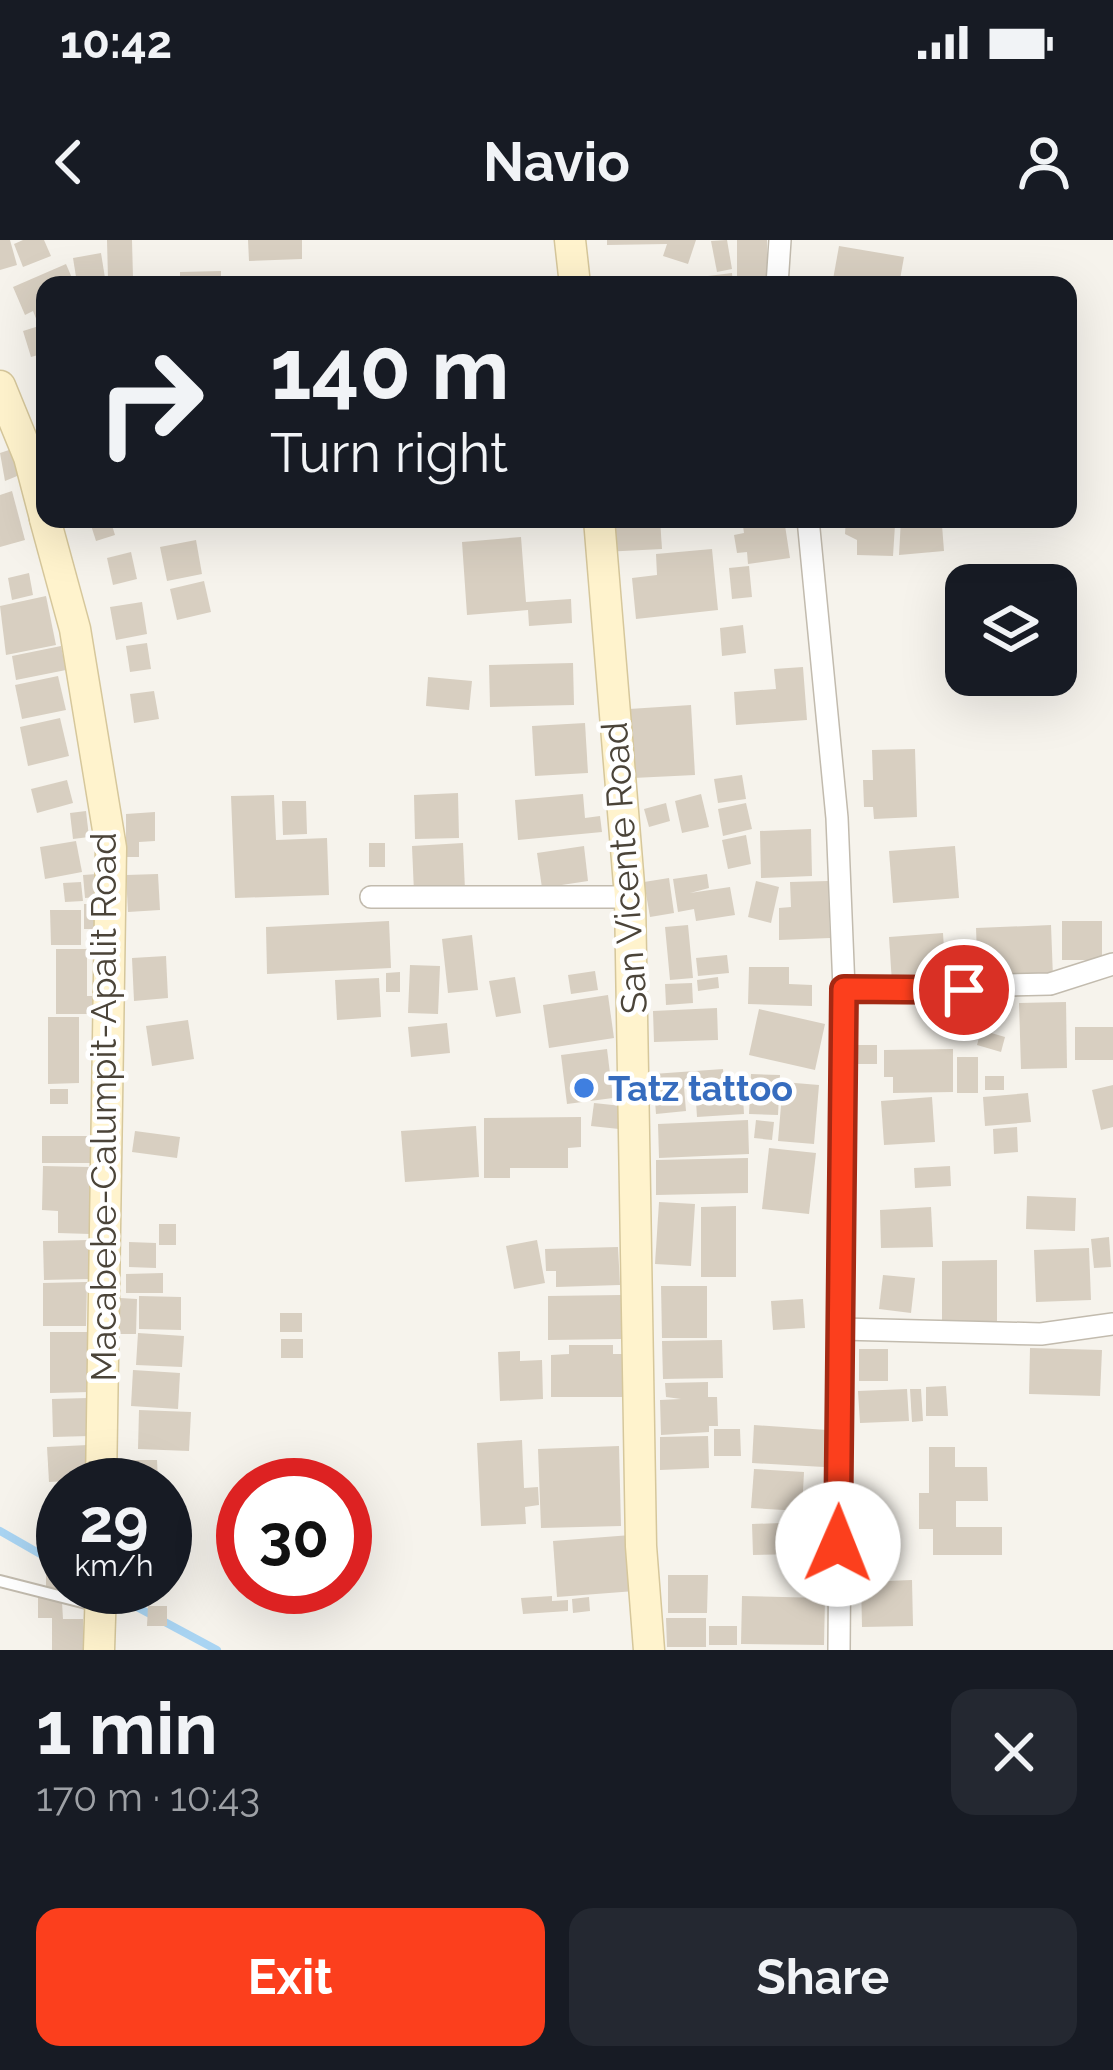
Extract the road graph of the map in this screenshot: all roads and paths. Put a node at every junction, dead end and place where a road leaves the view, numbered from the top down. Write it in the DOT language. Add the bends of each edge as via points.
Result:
graph roads {
  1 [pos="570,240"];
  2 [pos="780,240"];
  3 [pos="574,276"];
  4 [pos="778,276"];
  5 [pos="0,386"];
  6 [pos="36,492"];
  7 [pos="48,528"];
  8 [pos="600,528"];
  9 [pos="809,528"];
  10 [pos="370,897"];
  11 [pos="630,897"];
  12 [pos="1113,964"];
  13 [pos="844,989"];
  14 [pos="1113,1324"];
  15 [pos="841,1329"];
  16 [pos="101,1458"];
  17 [pos="0,1581"];
  18 [pos="36,1587"];
  19 [pos="100,1614"];
  20 [pos="99,1650"];
  21 [pos="649,1650"];
  22 [pos="839,1650"];
  1 -- 3 [label="street"];
  2 -- 4 [label="street"];
  5 -- 6 [label="street, Macabebe-Calumpit-Apalit Road"];
  7 -- 16 [label="street, Macabebe-Calumpit-Apalit Road" via="75,629 110,848"];
  8 -- 11 [label="street, San Vicente Road"];
  9 -- 13 [label="street" via="837,818"];
  10 -- 11 [label="street"];
  11 -- 21 [label="street, San Vicente Road"];
  12 -- 13 [label="street" via="1050,984"];
  13 -- 15 [label="street"];
  14 -- 15 [label="street" via="1041,1334"];
  15 -- 22 [label="street"];
  17 -- 18 [label="lane"];
  19 -- 20 [label="street"];
}
